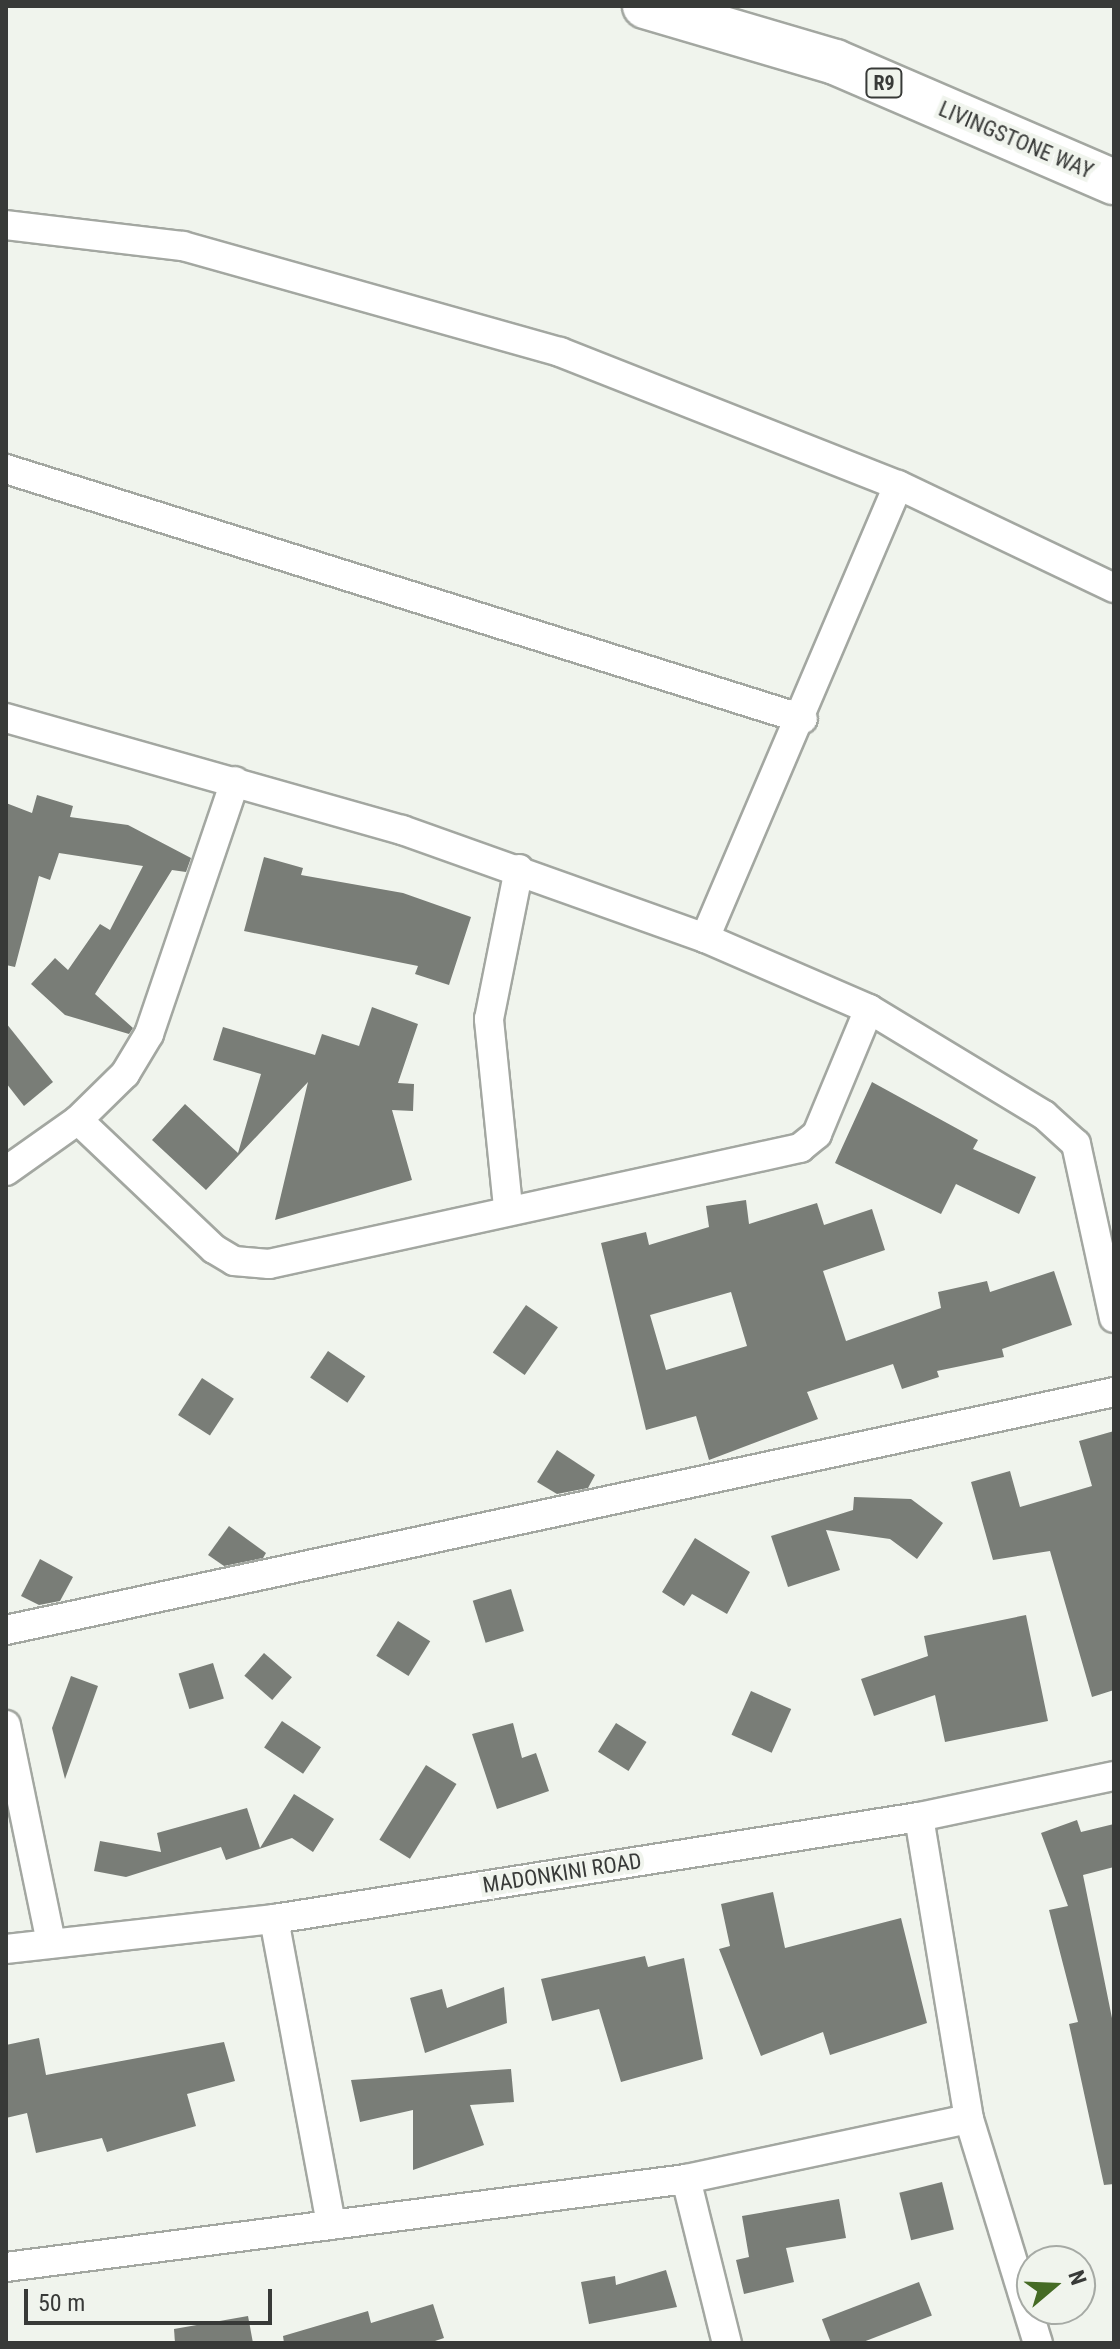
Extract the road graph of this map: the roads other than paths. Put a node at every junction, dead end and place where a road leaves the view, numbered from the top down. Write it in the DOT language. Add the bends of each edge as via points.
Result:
graph roads {
  1 [pos="645,6"];
  2 [pos="1114,182"];
  3 [pos="6,225"];
  4 [pos="6,469"];
  5 [pos="898,485"];
  6 [pos="1114,588"];
  7 [pos="6,718"];
  8 [pos="803,719"];
  9 [pos="235,781"];
  10 [pos="519,869"];
  11 [pos="705,938"];
  12 [pos="869,1009"];
  13 [pos="78,1120"];
  14 [pos="6,1171"];
  15 [pos="508,1207"];
  16 [pos="1114,1318"];
  17 [pos="1114,1392"];
  18 [pos="6,1630"];
  19 [pos="6,1725"];
  20 [pos="1114,1776"];
  21 [pos="919,1817"];
  22 [pos="274,1919"];
  23 [pos="51,1943"];
  24 [pos="6,1949"];
  25 [pos="969,2119"];
  26 [pos="686,2179"];
  27 [pos="331,2225"];
  28 [pos="6,2267"];
  29 [pos="727,2343"];
  30 [pos="1038,2343"];
  1 -- 2 [label="highway, LIVINGSTONE WAY / R9" via="835,62"];
  3 -- 5 [label="street" via="183,246 560,352"];
  4 -- 8 [label="street"];
  5 -- 6 [label="street"];
  5 -- 8 [label="street"];
  7 -- 9 [label="street"];
  8 -- 11 [label="street"];
  9 -- 10 [label="street"];
  9 -- 13 [label="street" via="149,1034 125,1074"];
  10 -- 11 [label="street"];
  10 -- 15 [label="street" via="489,1019"];
  11 -- 12 [label="street"];
  12 -- 15 [label="street" via="811,1143"];
  12 -- 16 [label="street" via="1044,1115 1076,1144"];
  13 -- 14 [label="street"];
  13 -- 15 [label="street" via="234,1261 283,1261"];
  17 -- 18 [label="street"];
  19 -- 23 [label="street"];
  20 -- 21 [label="street, MADONKINI ROAD"];
  21 -- 22 [label="street, MADONKINI ROAD"];
  21 -- 25 [label="street"];
  22 -- 23 [label="street, MADONKINI ROAD"];
  22 -- 27 [label="street"];
  23 -- 24 [label="street, MADONKINI ROAD"];
  25 -- 26 [label="street"];
  25 -- 30 [label="street"];
  26 -- 27 [label="street"];
  26 -- 29 [label="street"];
  27 -- 28 [label="street"];
}
